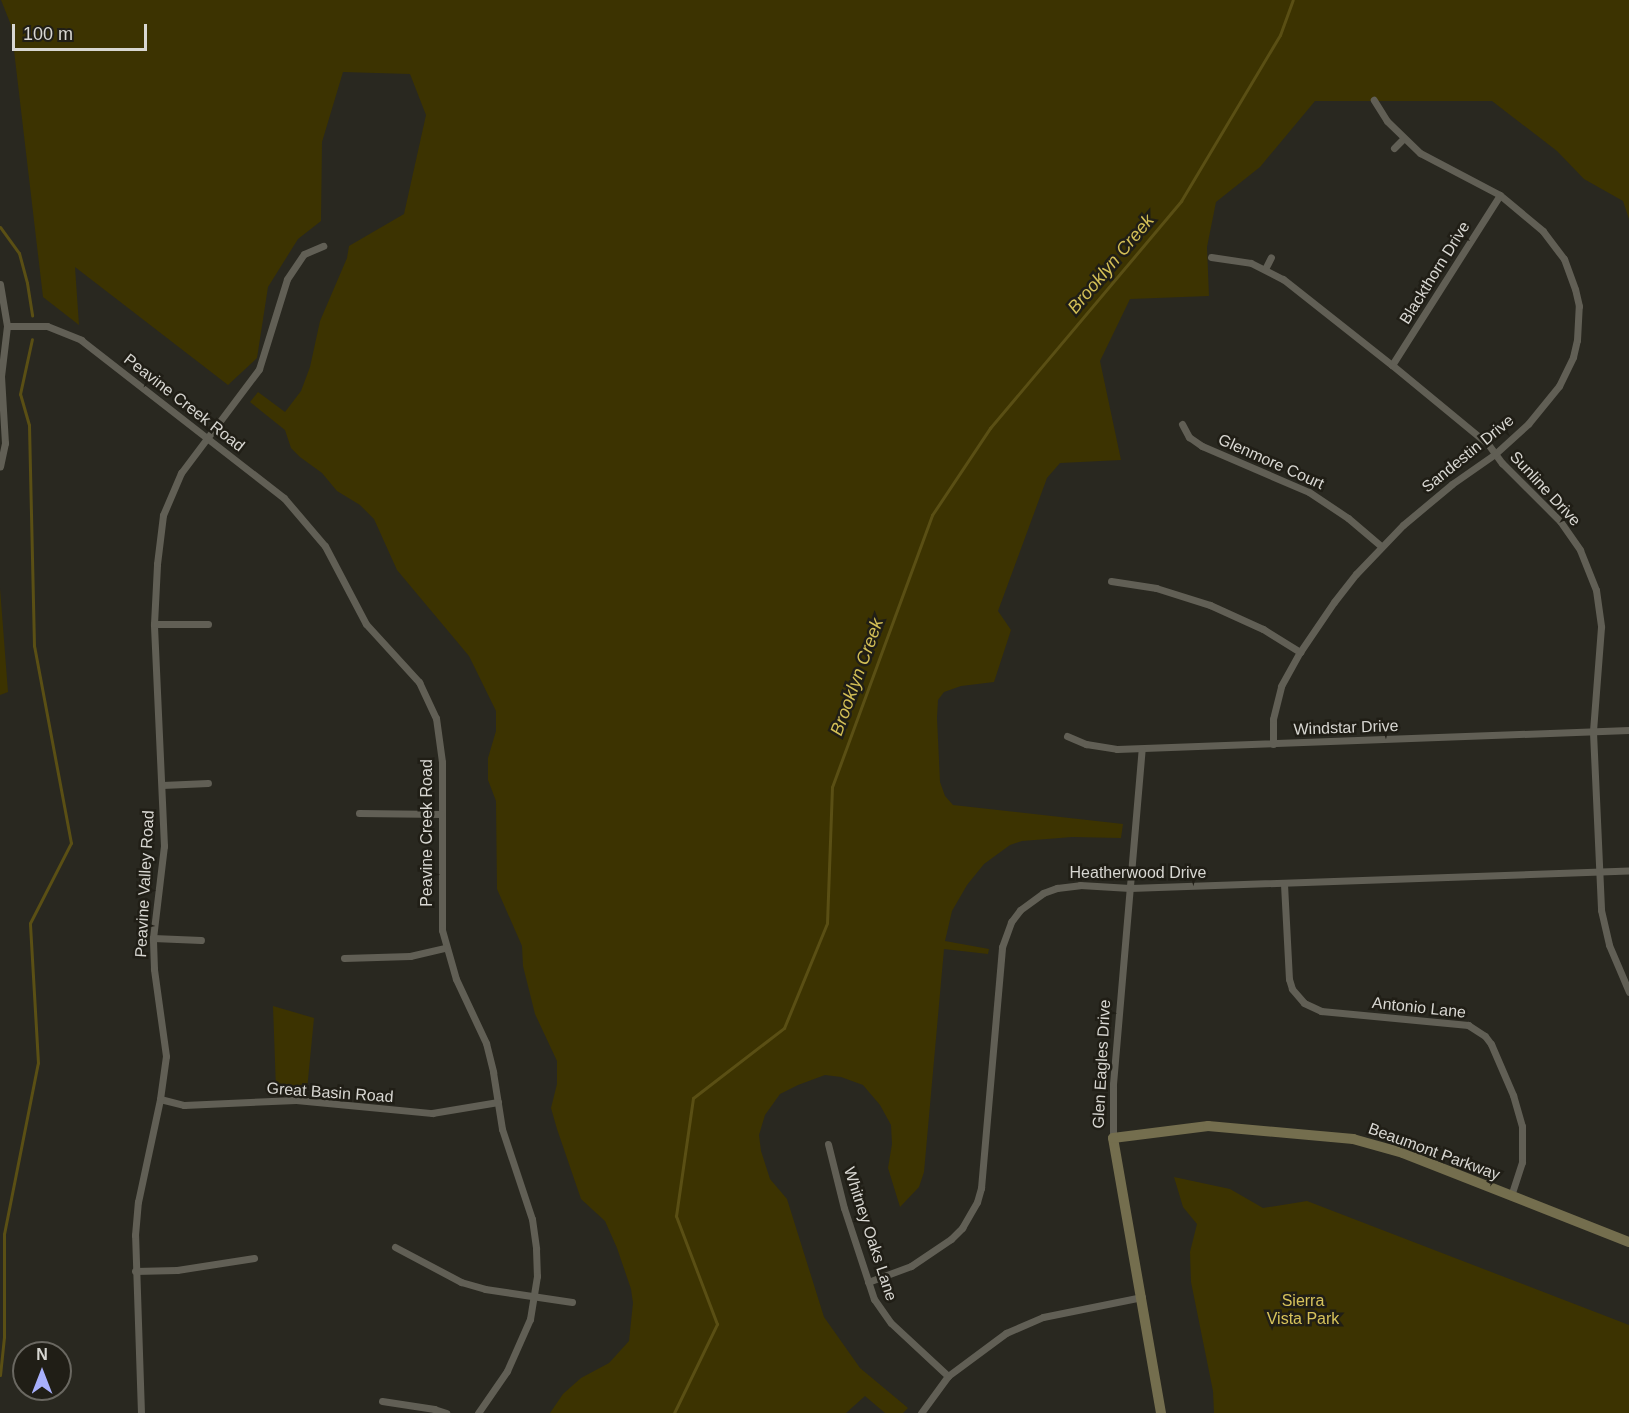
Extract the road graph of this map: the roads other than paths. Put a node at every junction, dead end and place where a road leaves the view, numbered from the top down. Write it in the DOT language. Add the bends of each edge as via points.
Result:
graph roads {
  1 [pos="1374,100"];
  2 [pos="1403,139"];
  3 [pos="1394,148"];
  4 [pos="1500,195"];
  5 [pos="323,246"];
  6 [pos="1211,257"];
  7 [pos="1271,257"];
  8 [pos="1265,269"];
  9 [pos="0,284"];
  10 [pos="7,326"];
  11 [pos="1392,365"];
  12 [pos="1182,424"];
  13 [pos="208,438"];
  14 [pos="1495,454"];
  15 [pos="0,466"];
  16 [pos="1382,546"];
  17 [pos="1111,581"];
  18 [pos="154,624"];
  19 [pos="208,624"];
  20 [pos="1300,652"];
  21 [pos="1629,730"];
  22 [pos="1593,732"];
  23 [pos="1067,736"];
  24 [pos="1273,744"];
  25 [pos="1142,749"];
  26 [pos="208,783"];
  27 [pos="162,785"];
  28 [pos="359,813"];
  29 [pos="441,814"];
  30 [pos="1629,871"];
  31 [pos="1599,872"];
  32 [pos="1284,884"];
  33 [pos="1130,888"];
  34 [pos="153,938"];
  35 [pos="201,940"];
  36 [pos="446,948"];
  37 [pos="344,958"];
  38 [pos="1629,992"];
  39 [pos="160,1099"];
  40 [pos="498,1102"];
  41 [pos="1113,1137"];
  42 [pos="828,1144"];
  43 [pos="1511,1196"];
  44 [pos="1629,1242"];
  45 [pos="395,1247"];
  46 [pos="254,1258"];
  47 [pos="135,1271"];
  48 [pos="868,1282"];
  49 [pos="535,1297"];
  50 [pos="1142,1297"];
  51 [pos="572,1302"];
  52 [pos="948,1376"];
  53 [pos="382,1401"];
  54 [pos="141,1413"];
  55 [pos="446,1413"];
  56 [pos="478,1413"];
  57 [pos="921,1413"];
  58 [pos="1161,1413"];
  1 -- 2 [label="street, Sandestin Drive"];
  2 -- 3 [label="street"];
  2 -- 4 [label="street, Sandestin Drive" via="1440,165"];
  4 -- 11 [label="street, Blackthorn Drive"];
  4 -- 14 [label="street, Sandestin Drive" via="1537,225 1564,259 1575,289 1579,323 1573,357 1559,386 1528,424"];
  5 -- 13 [label="street, Peavine Valley Road" via="304,254 287,279 259,369"];
  6 -- 8 [label="street, Sunline Drive" via="1236,259"];
  7 -- 8 [label="street"];
  8 -- 11 [label="street, Sunline Drive"];
  9 -- 10 [label="street"];
  10 -- 13 [label="street, Peavine Creek Road" via="47,326 81,340"];
  10 -- 15 [label="street" via="1,376 4,443"];
  11 -- 14 [label="street, Sunline Drive" via="1474,430"];
  12 -- 16 [label="street, Glenmore Court" via="1189,437 1202,446 1309,492"];
  13 -- 18 [label="street, Peavine Valley Road" via="181,473 163,515"];
  13 -- 29 [label="street, Peavine Creek Road" via="284,498 308,523 325,546 366,624 419,682 436,718 442,762"];
  14 -- 16 [label="street, Sandestin Drive" via="1428,503"];
  14 -- 22 [label="street, Sunline Drive" via="1560,521 1590,571 1601,627"];
  16 -- 20 [label="street, Sandestin Drive" via="1334,602"];
  17 -- 20 [label="street" via="1156,588 1210,605 1263,629"];
  18 -- 19 [label="street"];
  18 -- 27 [label="street, Peavine Valley Road"];
  20 -- 24 [label="street, Sandestin Drive" via="1287,672 1276,703"];
  21 -- 22 [label="street, Windstar Drive"];
  22 -- 24 [label="street, Windstar Drive"];
  22 -- 31 [label="street, Sunline Drive"];
  23 -- 25 [label="street, Windstar Drive" via="1103,748"];
  24 -- 25 [label="street, Windstar Drive"];
  25 -- 33 [label="street, Glen Eagles Drive"];
  26 -- 27 [label="street"];
  27 -- 34 [label="street, Peavine Valley Road" via="164,846"];
  28 -- 29 [label="street"];
  29 -- 36 [label="street, Peavine Creek Road" via="441,911"];
  30 -- 31 [label="street, Heatherwood Drive"];
  31 -- 32 [label="street, Heatherwood Drive"];
  31 -- 38 [label="street, Sunline Drive" via="1604,927"];
  32 -- 33 [label="street, Heatherwood Drive"];
  32 -- 43 [label="street, Antonio Lane" via="1289,979 1304,1003 1321,1011 1468,1025 1491,1044 1522,1126 1522,1161"];
  33 -- 41 [label="street, Glen Eagles Drive" via="1113,1084"];
  33 -- 48 [label="street, Heatherwood Drive" via="1057,888 1031,901 1011,922 1002,947 977,1202 951,1239 911,1266"];
  34 -- 35 [label="street"];
  34 -- 39 [label="street, Peavine Valley Road" via="166,1056"];
  36 -- 37 [label="street" via="410,956"];
  36 -- 40 [label="street, Peavine Creek Road" via="486,1043"];
  39 -- 40 [label="street, Great Basin Road" via="184,1105 296,1100 432,1113"];
  39 -- 47 [label="street, Peavine Valley Road" via="138,1202"];
  40 -- 49 [label="street, Peavine Creek Road" via="502,1130 532,1219"];
  41 -- 43 [label="street, Beaumont Parkway" via="1208,1126 1335,1137 1387,1148"];
  41 -- 50 [label="street, Glen Eagles Drive"];
  42 -- 48 [label="street, Whitney Oaks Lane"];
  43 -- 44 [label="street, Beaumont Parkway"];
  45 -- 49 [label="street" via="461,1282"];
  46 -- 47 [label="street" via="177,1270"];
  47 -- 54 [label="street, Peavine Valley Road"];
  48 -- 52 [label="street, Whitney Oaks Lane" via="874,1299 891,1323"];
  49 -- 51 [label="street"];
  49 -- 56 [label="street, Peavine Creek Road" via="520,1345"];
  50 -- 52 [label="street" via="1043,1317 1006,1334"];
  50 -- 58 [label="street, Glen Eagles Drive"];
  52 -- 57 [label="street"];
  53 -- 55 [label="street"];
}
